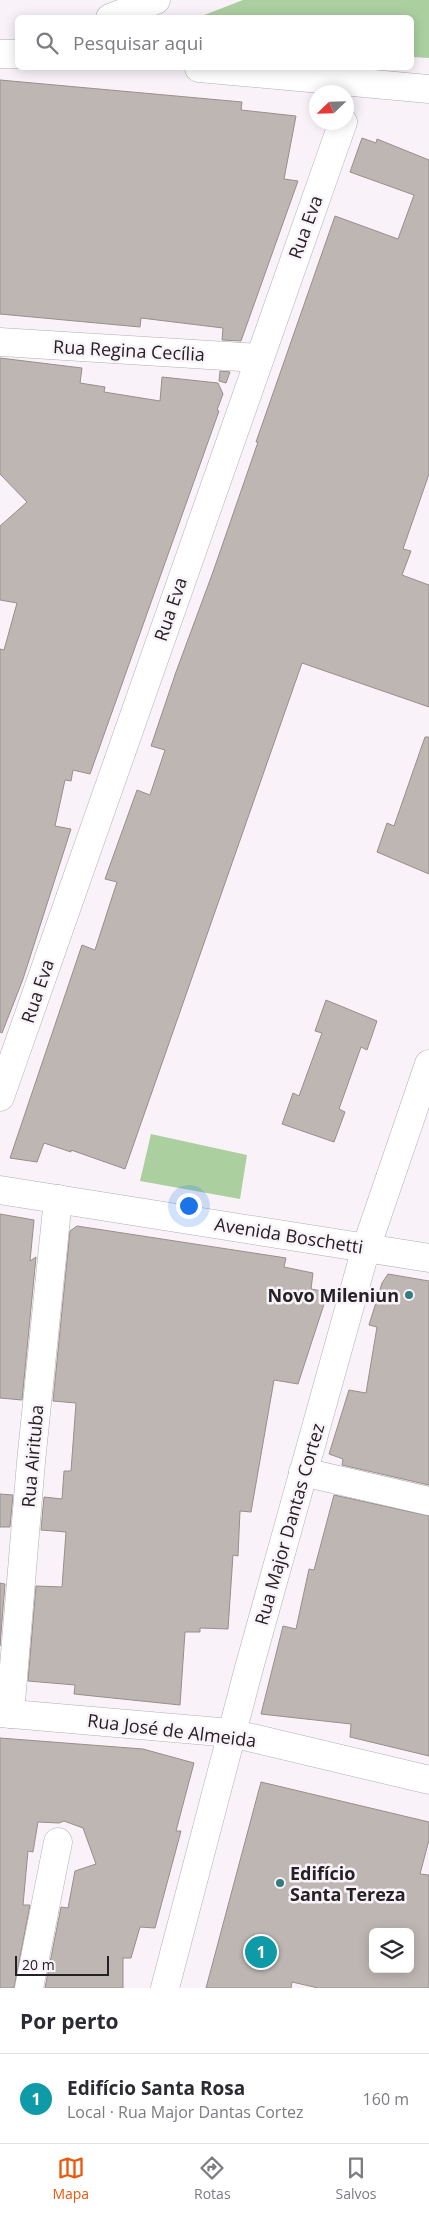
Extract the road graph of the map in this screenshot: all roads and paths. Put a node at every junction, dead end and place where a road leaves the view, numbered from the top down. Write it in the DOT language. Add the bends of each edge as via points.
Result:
graph roads {
  1 [pos="156,0"];
  2 [pos="118,15"];
  3 [pos="223,70"];
  4 [pos="358,81"];
  5 [pos="429,89"];
  6 [pos="354,91"];
  7 [pos="340,130"];
  8 [pos="0,342"];
  9 [pos="258,358"];
  10 [pos="429,1064"];
  11 [pos="0,1096"];
  12 [pos="0,1190"];
  13 [pos="58,1199"];
  14 [pos="366,1248"];
  15 [pos="429,1258"];
  16 [pos="303,1472"];
  17 [pos="429,1501"];
  18 [pos="5,1714"];
  19 [pos="231,1734"];
  20 [pos="429,1780"];
  21 [pos="58,1842"];
  22 [pos="29,1988"];
  23 [pos="165,1988"];
  1 -- 2 [label="street"];
  3 -- 4 [label="street"];
  4 -- 5 [label="street"];
  4 -- 6 [label="street"];
  7 -- 9 [label="street, Rua Eva"];
  8 -- 9 [label="street, Rua Regina Cecília"];
  9 -- 11 [label="street, Rua Eva"];
  10 -- 14 [label="street, Rua Major Dantas Cortez"];
  12 -- 13 [label="street, Avenida Boschetti"];
  13 -- 14 [label="street, Avenida Boschetti"];
  13 -- 18 [label="street, Rua Airituba"];
  14 -- 15 [label="street, Avenida Boschetti"];
  14 -- 16 [label="street, Rua Major Dantas Cortez"];
  16 -- 17 [label="street"];
  16 -- 19 [label="street, Rua Major Dantas Cortez"];
  18 -- 19 [label="street, Rua José de Almeida"];
  19 -- 20 [label="street, Rua José de Almeida"];
  19 -- 23 [label="street, Rua Major Dantas Cortez"];
  21 -- 22 [label="street"];
}
